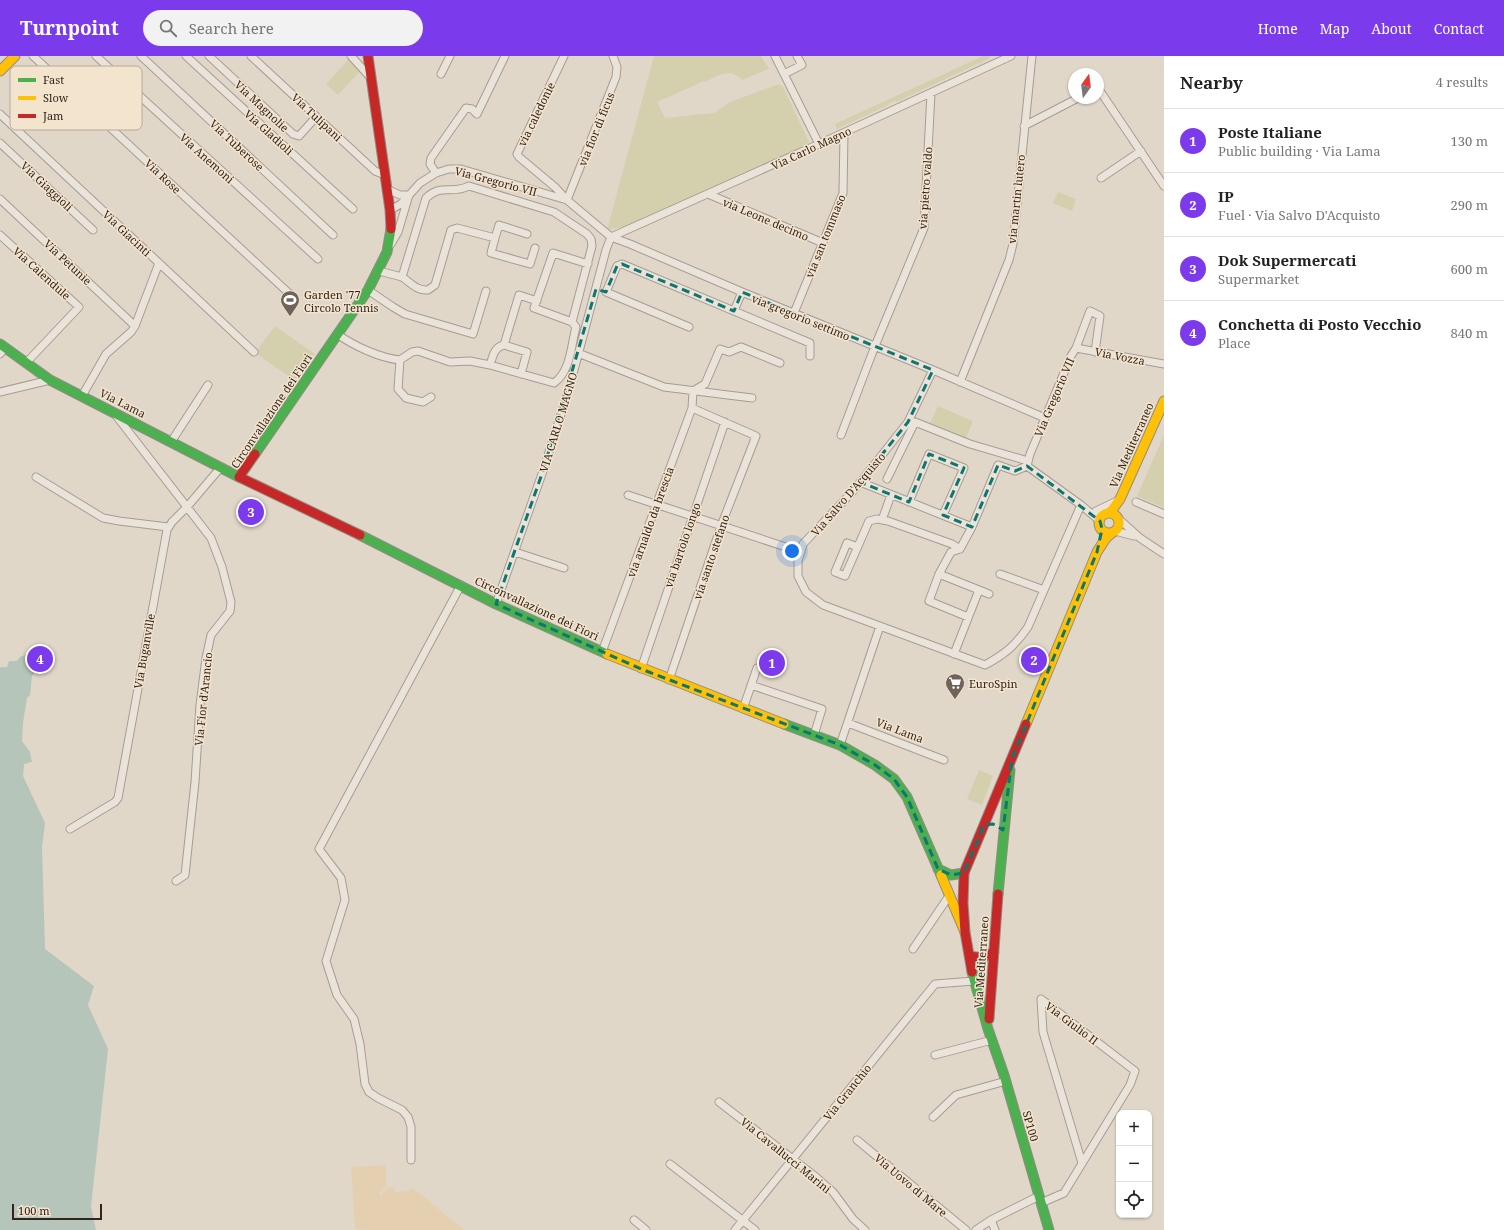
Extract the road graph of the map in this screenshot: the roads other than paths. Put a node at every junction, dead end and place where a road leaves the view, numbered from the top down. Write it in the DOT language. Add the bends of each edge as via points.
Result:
graph roads {
  1 [pos="15,56"];
  2 [pos="33,56"];
  3 [pos="96,56"];
  4 [pos="141,56"];
  5 [pos="186,56"];
  6 [pos="208,56"];
  7 [pos="251,56"];
  8 [pos="351,56"];
  9 [pos="368,56"];
  10 [pos="450,56"];
  11 [pos="505,56"];
  12 [pos="564,56"];
  13 [pos="613,56"];
  14 [pos="775,56"];
  15 [pos="797,56"];
  16 [pos="1011,56"];
  17 [pos="1032,56"];
  18 [pos="44,66"];
  19 [pos="107,66"];
  20 [pos="0,71"];
  21 [pos="441,74"];
  22 [pos="784,74"];
  23 [pos="370,77"];
  24 [pos="931,92"];
  25 [pos="1104,97"];
  26 [pos="142,98"];
  27 [pos="1068,103"];
  28 [pos="0,114"];
  29 [pos="316,118"];
  30 [pos="10,123"];
  31 [pos="1024,126"];
  32 [pos="17,130"];
  33 [pos="113,130"];
  34 [pos="844,133"];
  35 [pos="0,142"];
  36 [pos="819,144"];
  37 [pos="1141,151"];
  38 [pos="436,173"];
  39 [pos="385,174"];
  40 [pos="1101,178"];
  41 [pos="1164,186"];
  42 [pos="387,189"];
  43 [pos="708,194"];
  44 [pos="409,195"];
  45 [pos="0,199"];
  46 [pos="567,200"];
  47 [pos="353,208"];
  48 [pos="390,210"];
  49 [pos="93,230"];
  50 [pos="527,234"];
  51 [pos="0,235"];
  52 [pos="333,235"];
  53 [pos="495,238"];
  54 [pos="611,238"];
  55 [pos="823,243"];
  56 [pos="535,248"];
  57 [pos="387,252"];
  58 [pos="318,259"];
  59 [pos="159,263"];
  60 [pos="588,264"];
  61 [pos="379,271"];
  62 [pos="585,273"];
  63 [pos="402,277"];
  64 [pos="599,277"];
  65 [pos="596,289"];
  66 [pos="368,290"];
  67 [pos="486,291"];
  68 [pos="606,292"];
  69 [pos="742,292"];
  70 [pos="293,297"];
  71 [pos="537,301"];
  72 [pos="734,311"];
  73 [pos="794,313"];
  74 [pos="572,322"];
  75 [pos="135,326"];
  76 [pos="689,327"];
  77 [pos="337,334"];
  78 [pos="504,345"];
  79 [pos="875,346"];
  80 [pos="1076,348"];
  81 [pos="2,349"];
  82 [pos="254,352"];
  83 [pos="1095,352"];
  84 [pos="578,353"];
  85 [pos="810,356"];
  86 [pos="400,360"];
  87 [pos="26,363"];
  88 [pos="780,363"];
  89 [pos="1164,364"];
  90 [pos="490,365"];
  91 [pos="567,365"];
  92 [pos="575,366"];
  93 [pos="933,370"];
  94 [pos="521,374"];
  95 [pos="50,380"];
  96 [pos="960,382"];
  97 [pos="208,385"];
  98 [pos="693,391"];
  99 [pos="0,392"];
  100 [pos="82,396"];
  101 [pos="431,398"];
  102 [pos="752,398"];
  103 [pos="1164,401"];
  104 [pos="692,408"];
  105 [pos="113,412"];
  106 [pos="1045,418"];
  107 [pos="725,422"];
  108 [pos="841,435"];
  109 [pos="171,442"];
  110 [pos="1028,464"];
  111 [pos="221,468"];
  112 [pos="239,476"];
  113 [pos="36,477"];
  114 [pos="887,479"];
  115 [pos="860,482"];
  116 [pos="628,495"];
  117 [pos="891,495"];
  118 [pos="1120,499"];
  119 [pos="909,502"];
  120 [pos="1136,502"];
  121 [pos="657,505"];
  122 [pos="1081,505"];
  123 [pos="187,507"];
  124 [pos="1096,511"];
  125 [pos="1164,514"];
  126 [pos="943,515"];
  127 [pos="692,517"];
  128 [pos="1118,518"];
  129 [pos="1104,519"];
  130 [pos="882,520"];
  131 [pos="721,526"];
  132 [pos="168,527"];
  133 [pos="972,527"];
  134 [pos="1114,531"];
  135 [pos="1140,538"];
  136 [pos="858,547"];
  137 [pos="960,549"];
  138 [pos="515,552"];
  139 [pos="801,552"];
  140 [pos="1097,552"];
  141 [pos="1164,554"];
  142 [pos="564,568"];
  143 [pos="939,574"];
  144 [pos="1000,574"];
  145 [pos="461,586"];
  146 [pos="979,590"];
  147 [pos="1044,590"];
  148 [pos="989,594"];
  149 [pos="496,604"];
  150 [pos="968,617"];
  151 [pos="880,626"];
  152 [pos="602,652"];
  153 [pos="954,654"];
  154 [pos="641,668"];
  155 [pos="757,668"];
  156 [pos="669,680"];
  157 [pos="751,685"];
  158 [pos="743,710"];
  159 [pos="848,723"];
  160 [pos="814,735"];
  161 [pos="840,745"];
  162 [pos="1012,759"];
  163 [pos="944,760"];
  164 [pos="984,825"];
  165 [pos="70,829"];
  166 [pos="1004,830"];
  167 [pos="938,869"];
  168 [pos="964,873"];
  169 [pos="176,880"];
  170 [pos="950,896"];
  171 [pos="965,932"];
  172 [pos="912,949"];
  173 [pos="994,952"];
  174 [pos="970,956"];
  175 [pos="992,978"];
  176 [pos="974,981"];
  177 [pos="988,1029"];
  178 [pos="992,1040"];
  179 [pos="935,1055"];
  180 [pos="1006,1081"];
  181 [pos="720,1102"];
  182 [pos="933,1118"];
  183 [pos="857,1140"];
  184 [pos="792,1159"];
  185 [pos="411,1160"];
  186 [pos="1082,1163"];
  187 [pos="670,1164"];
  188 [pos="1040,1199"];
  189 [pos="634,1220"];
  190 [pos="743,1220"];
  191 [pos="991,1220"];
  192 [pos="646,1230"];
  193 [pos="735,1230"];
  194 [pos="755,1230"];
  195 [pos="864,1230"];
  196 [pos="966,1230"];
  197 [pos="976,1230"];
  198 [pos="995,1230"];
  199 [pos="1049,1230"];
  1 -- 20 [label="street"];
  2 -- 18 [label="street, Via Rose"];
  3 -- 19 [label="street, Via Anemoni"];
  4 -- 52 [label="street, Via Tuberose"];
  5 -- 47 [label="street, Via Gladioli"];
  6 -- 29 [label="street, Via Magnolie" via="293,134 299,136"];
  7 -- 29 [label="street, Via Tulipani"];
  8 -- 23 [label="street"];
  9 -- 23 [label="street, Circonvallazione dei Fiori"];
  10 -- 21 [label="street"];
  11 -- 38 [label="street" via="477,114 466,108 431,158 430,164"];
  12 -- 46 [label="street, via caledonie" via="517,154"];
  13 -- 46 [label="street, via fior di ficus" via="617,67 616,77"];
  14 -- 22 [label="street"];
  15 -- 22 [label="street" via="802,65"];
  16 -- 24 [label="street, Via Carlo Magno"];
  17 -- 31 [label="street, via martin lutero"];
  22 -- 36 [label="street"];
  23 -- 39 [label="street, Circonvallazione dei Fiori"];
  24 -- 34 [label="street, Via Carlo Magno"];
  24 -- 79 [label="street, via pietro valdo" via="924,228"];
  25 -- 37 [label="street"];
  26 -- 58 [label="street, Via Anemoni"];
  27 -- 31 [label="street"];
  28 -- 30 [label="street, Via Giacinti"];
  29 -- 39 [label="street, Via Tulipani" via="375,171"];
  31 -- 96 [label="street, via martin lutero" via="1013,244"];
  32 -- 59 [label="street, Via Giacinti"];
  33 -- 70 [label="street, Via Rose"];
  34 -- 36 [label="street, Via Carlo Magno"];
  34 -- 55 [label="street, via san tommaso" via="843,193"];
  35 -- 49 [label="street, Via Giaggioli"];
  36 -- 43 [label="street, Via Carlo Magno"];
  37 -- 40 [label="street"];
  37 -- 41 [label="street"];
  38 -- 44 [label="street, Via Gregorio VII" via="420,183"];
  38 -- 46 [label="street, Via Gregorio VII" via="461,169"];
  39 -- 42 [label="street, Circonvallazione dei Fiori"];
  42 -- 44 [label="street" via="400,195"];
  42 -- 48 [label="street, Circonvallazione dei Fiori"];
  43 -- 54 [label="street, Via Carlo Magno"];
  43 -- 55 [label="street, via Leone decimo"];
  44 -- 48 [label="street, Via Gregorio VII" via="401,204"];
  44 -- 57 [label="street, Via Gregorio VII" via="398,232"];
  45 -- 75 [label="street, Via Petunie"];
  46 -- 54 [label="street, via gregorio settimo"];
  48 -- 57 [label="street, Circonvallazione dei Fiori" via="391,232"];
  50 -- 53 [label="street" via="499,225"];
  51 -- 87 [label="street, Via Calendule" via="79,307"];
  53 -- 56 [label="street" via="491,253 530,264"];
  53 -- 63 [label="street" via="457,228 451,230 434,285 423,291"];
  54 -- 64 [label="street, VIA CARLO MAGNO"];
  54 -- 69 [label="street, via gregorio settimo"];
  55 -- 73 [label="street, via san tommaso"];
  57 -- 61 [label="street, Circonvallazione dei Fiori"];
  59 -- 75 [label="street"];
  59 -- 82 [label="street, Via Giacinti"];
  60 -- 62 [label="street"];
  60 -- 63 [label="street" via="591,239 554,212 468,186 461,190 445,189 433,192 426,198"];
  60 -- 71 [label="street" via="553,253"];
  61 -- 63 [label="street"];
  61 -- 66 [label="street, Circonvallazione dei Fiori"];
  62 -- 64 [label="street"];
  62 -- 74 [label="street"];
  64 -- 65 [label="street, VIA CARLO MAGNO"];
  65 -- 68 [label="street"];
  65 -- 84 [label="street, VIA CARLO MAGNO"];
  66 -- 67 [label="street" via="405,314 473,334"];
  66 -- 77 [label="street, Circonvallazione dei Fiori"];
  68 -- 72 [label="street" via="617,266 622,264"];
  68 -- 76 [label="street"];
  69 -- 72 [label="street"];
  69 -- 73 [label="street, via gregorio settimo"];
  71 -- 74 [label="street" via="534,308"];
  71 -- 78 [label="street" via="519,295"];
  72 -- 85 [label="street" via="810,343"];
  73 -- 79 [label="street, via gregorio settimo"];
  74 -- 91 [label="street" via="576,327"];
  75 -- 100 [label="street" via="106,354"];
  77 -- 86 [label="street" via="363,348"];
  77 -- 112 [label="street, Circonvallazione dei Fiori"];
  78 -- 90 [label="street" via="498,346 495,350"];
  78 -- 94 [label="street" via="527,352"];
  79 -- 93 [label="street, via gregorio settimo"];
  79 -- 108 [label="street, via pietro valdo"];
  80 -- 83 [label="street, Via Vozza"];
  80 -- 83 [label="street, Via Gregorio VII" via="1090,311 1100,316"];
  80 -- 106 [label="street, Via Gregorio VII"];
  81 -- 87 [label="street, Via Lama"];
  83 -- 89 [label="street, Via Vozza"];
  84 -- 92 [label="street, VIA CARLO MAGNO"];
  84 -- 98 [label="street" via="664,387"];
  86 -- 90 [label="street" via="418,351 450,362"];
  86 -- 101 [label="street" via="398,389 406,398 423,402"];
  87 -- 95 [label="street, Via Lama"];
  88 -- 98 [label="street" via="741,347 729,352 720,349 705,384"];
  90 -- 94 [label="street"];
  91 -- 92 [label="street"];
  91 -- 94 [label="street" via="565,372 554,382"];
  92 -- 138 [label="street, VIA CARLO MAGNO"];
  93 -- 96 [label="street, via gregorio settimo"];
  93 -- 115 [label="street, Via Salvo D'Acquisto" via="908,422"];
  95 -- 99 [label="street"];
  95 -- 100 [label="street, Via Lama"];
  96 -- 106 [label="street, via gregorio settimo"];
  97 -- 109 [label="street"];
  98 -- 102 [label="street"];
  98 -- 104 [label="street, via arnaldo da brescia"];
  100 -- 105 [label="street, Via Lama"];
  103 -- 118 [label="street, Via Mediterraneo"];
  104 -- 107 [label="street"];
  104 -- 121 [label="street, via arnaldo da brescia"];
  105 -- 109 [label="street, Via Lama"];
  105 -- 123 [label="street, Via Fior d'Arancio"];
  106 -- 110 [label="street, Via Gregorio VII"];
  107 -- 127 [label="street, via bartolo longo"];
  107 -- 131 [label="street, via santo stefano" via="756,436"];
  109 -- 111 [label="street, Via Lama"];
  110 -- 114 [label="street" via="915,422"];
  110 -- 122 [label="street"];
  110 -- 133 [label="street" via="1015,471 998,465"];
  111 -- 112 [label="street, Via Lama"];
  111 -- 123 [label="street, Via Buganville"];
  112 -- 145 [label="street, Circonvallazione dei Fiori"];
  113 -- 132 [label="street" via="103,518"];
  115 -- 117 [label="street"];
  115 -- 139 [label="street, Via Salvo D'Acquisto" via="803,544"];
  116 -- 121 [label="street"];
  117 -- 119 [label="street"];
  117 -- 130 [label="street"];
  118 -- 124 [label="street, Via Mediterraneo"];
  118 -- 128 [label="street, Via Mediterraneo"];
  118 -- 129 [label="street, Via Mediterraneo"];
  119 -- 126 [label="street"];
  119 -- 126 [label="street" via="929,454 964,468"];
  120 -- 125 [label="street"];
  121 -- 127 [label="street"];
  121 -- 152 [label="street, via arnaldo da brescia"];
  122 -- 124 [label="street"];
  122 -- 129 [label="street"];
  122 -- 147 [label="street, Via Salvo D'Acquisto"];
  123 -- 132 [label="street, Via Buganville"];
  123 -- 169 [label="street, Via Fior d'Arancio" via="214,543 231,607 211,635 206,658 185,875"];
  124 -- 129 [label="street"];
  126 -- 133 [label="street"];
  127 -- 131 [label="street"];
  127 -- 154 [label="street, via bartolo longo"];
  128 -- 129 [label="street" via="1114,514"];
  128 -- 134 [label="street, Via Mediterraneo" via="1118,527"];
  128 -- 135 [label="street"];
  129 -- 134 [label="street" via="1106,532"];
  129 -- 140 [label="street"];
  130 -- 136 [label="street" via="869,521"];
  130 -- 137 [label="street" via="888,520"];
  131 -- 139 [label="street"];
  131 -- 156 [label="street, via santo stefano"];
  132 -- 165 [label="street, Via Buganville" via="118,798"];
  133 -- 137 [label="street"];
  134 -- 135 [label="street"];
  134 -- 140 [label="street"];
  135 -- 141 [label="street"];
  137 -- 143 [label="street" via="951,552"];
  138 -- 142 [label="street"];
  138 -- 149 [label="street, VIA CARLO MAGNO"];
  139 -- 151 [label="street, Via Salvo D'Acquisto" via="798,576 806,592 823,605"];
  140 -- 162 [label="street"];
  143 -- 146 [label="street"];
  143 -- 150 [label="street" via="929,601"];
  144 -- 147 [label="street"];
  145 -- 149 [label="street, Circonvallazione dei Fiori"];
  145 -- 185 [label="street" via="319,849 340,878 345,900 326,961 337,995 354,1019 365,1084 369,1092 402,1110 408,1117 411,1126"];
  146 -- 148 [label="street"];
  146 -- 150 [label="street"];
  147 -- 153 [label="street, Via Salvo D'Acquisto" via="1028,627 1018,642 1005,653 985,665"];
  149 -- 152 [label="street, Circonvallazione dei Fiori"];
  150 -- 153 [label="street"];
  151 -- 153 [label="street, Via Salvo D'Acquisto"];
  151 -- 159 [label="street"];
  152 -- 154 [label="street, Circonvallazione dei Fiori"];
  154 -- 156 [label="street, Circonvallazione dei Fiori"];
  155 -- 157 [label="street"];
  156 -- 158 [label="street, Circonvallazione dei Fiori"];
  157 -- 158 [label="street"];
  157 -- 160 [label="street" via="822,709"];
  158 -- 160 [label="street, Circonvallazione dei Fiori"];
  159 -- 161 [label="street"];
  159 -- 163 [label="street, Via Lama"];
  160 -- 161 [label="street, Circonvallazione dei Fiori"];
  161 -- 167 [label="street, Circonvallazione dei Fiori" via="894,778 906,797"];
  162 -- 164 [label="street, Via Mediterraneo"];
  162 -- 166 [label="street, Via Mediterraneo"];
  164 -- 166 [label="street" via="994,824"];
  164 -- 168 [label="street, Via Mediterraneo"];
  166 -- 173 [label="street, Via Mediterraneo"];
  167 -- 168 [label="street" via="951,875"];
  167 -- 170 [label="street, Circonvallazione dei Fiori"];
  168 -- 171 [label="street, Via Mediterraneo"];
  170 -- 171 [label="street, Circonvallazione dei Fiori"];
  170 -- 172 [label="street"];
  171 -- 174 [label="street, Via Mediterraneo"];
  173 -- 174 [label="street" via="980,958"];
  173 -- 175 [label="street, Via Mediterraneo"];
  174 -- 176 [label="street, Via Mediterraneo"];
  175 -- 176 [label="street" via="984,982"];
  175 -- 177 [label="street, Via Mediterraneo"];
  176 -- 177 [label="street, Via Mediterraneo"];
  176 -- 184 [label="street, Via Granchio" via="935,984"];
  177 -- 178 [label="street, SP100 / SP100"];
  178 -- 179 [label="street"];
  178 -- 180 [label="street, SP100 / SP100"];
  180 -- 182 [label="street" via="956,1095"];
  180 -- 188 [label="street, SP100 / SP100"];
  181 -- 184 [label="street, Via Cavallucci Marini"];
  183 -- 196 [label="street, Via Uovo di Mare"];
  184 -- 190 [label="street, Via Granchio"];
  184 -- 195 [label="street, Via Cavallucci Marini" via="833,1192"];
  186 -- 186 [label="street, Via Giulio II" via="1043,1032 1041,999 1136,1071"];
  186 -- 188 [label="street, Via Giulio II" via="1064,1193"];
  187 -- 190 [label="street"];
  188 -- 191 [label="street, Via Giulio II"];
  188 -- 199 [label="street, SP100 / SP100"];
  189 -- 192 [label="street"];
  190 -- 193 [label="street, Via Granchio"];
  190 -- 194 [label="street"];
  191 -- 197 [label="street, Via Giulio II"];
  191 -- 198 [label="street"];
}
